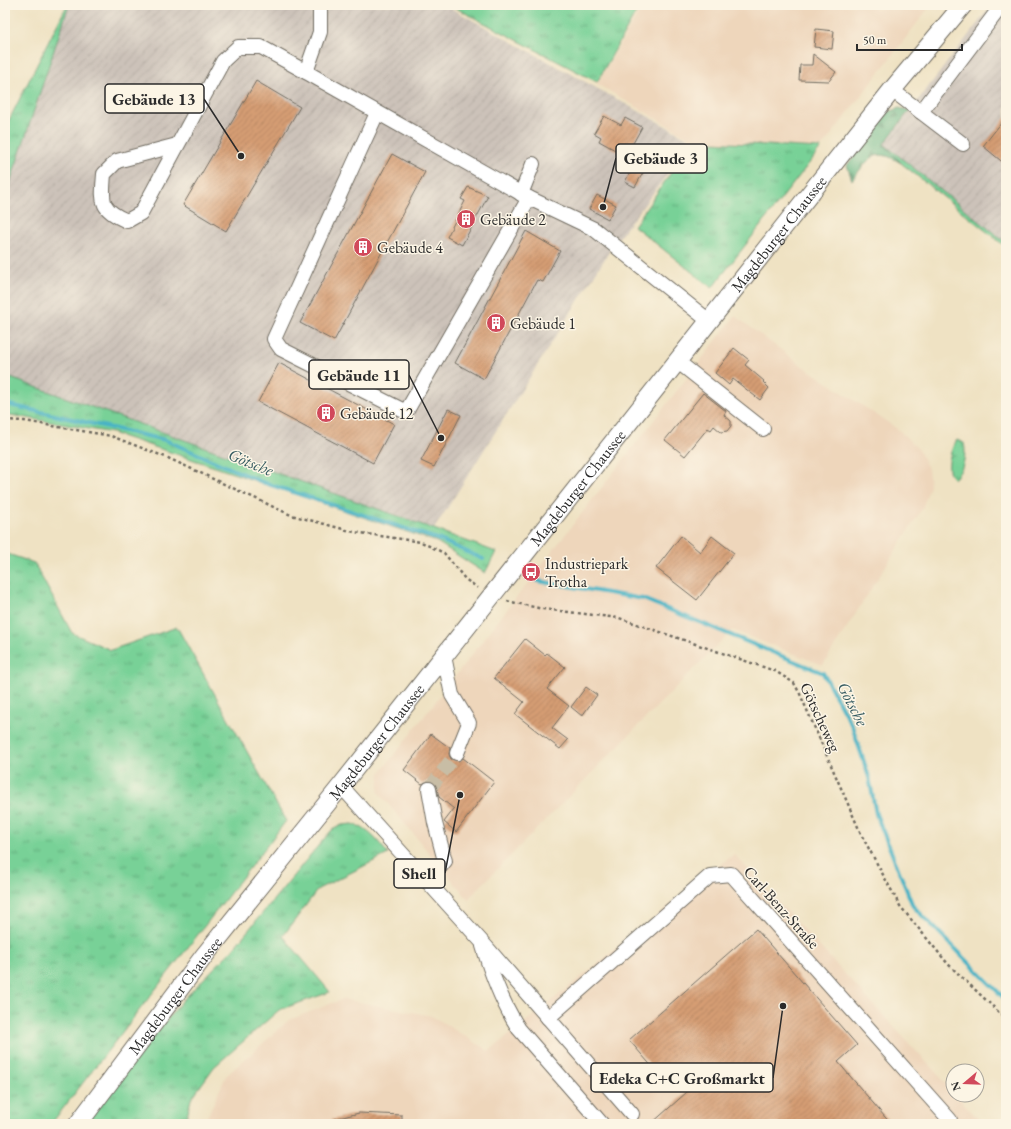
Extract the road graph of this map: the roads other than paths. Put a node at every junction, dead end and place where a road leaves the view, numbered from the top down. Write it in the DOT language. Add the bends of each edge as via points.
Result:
graph roads {
  1 [pos="320,5"];
  2 [pos="963,5"];
  3 [pos="1002,5"];
  4 [pos="306,72"];
  5 [pos="892,90"];
  6 [pos="921,112"];
  7 [pos="377,113"];
  8 [pos="963,144"];
  9 [pos="177,145"];
  10 [pos="533,164"];
  11 [pos="525,196"];
  12 [pos="709,321"];
  13 [pos="677,361"];
  14 [pos="763,429"];
  15 [pos="444,656"];
  16 [pos="457,753"];
  17 [pos="341,786"];
  18 [pos="429,790"];
  19 [pos="428,881"];
  20 [pos="482,942"];
  21 [pos="548,1018"];
  22 [pos="632,1114"];
  23 [pos="950,1120"];
  24 [pos="78,1124"];
  25 [pos="602,1124"];
  1 -- 4 [label="street" via="320,32"];
  2 -- 5 [label="main road, Magdeburger Chaussee"];
  3 -- 6 [label="street"];
  4 -- 7 [label="street"];
  4 -- 9 [label="street" via="261,47 238,47 223,61"];
  5 -- 6 [label="street"];
  5 -- 12 [label="main road, Magdeburger Chaussee"];
  6 -- 8 [label="street"];
  7 -- 11 [label="street"];
  7 -- 11 [label="street" via="274,338 281,348 406,412"];
  9 -- 9 [label="street" via="141,213 127,221 112,215 102,201 104,174 117,161"];
  10 -- 11 [label="street"];
  11 -- 12 [label="street" via="594,229"];
  12 -- 13 [label="main road, Magdeburger Chaussee"];
  13 -- 14 [label="street"];
  13 -- 15 [label="main road, Magdeburger Chaussee" via="485,594"];
  15 -- 16 [label="street" via="452,695 469,723"];
  15 -- 17 [label="main road, Magdeburger Chaussee"];
  17 -- 19 [label="street"];
  17 -- 24 [label="main road, Magdeburger Chaussee" via="204,956"];
  18 -- 19 [label="street" via="445,861"];
  19 -- 20 [label="street"];
  20 -- 21 [label="street"];
  20 -- 25 [label="street" via="493,978 515,1023"];
  21 -- 22 [label="street"];
  21 -- 23 [label="street, Carl-Benz-Straße" via="710,876 731,874"];
}
